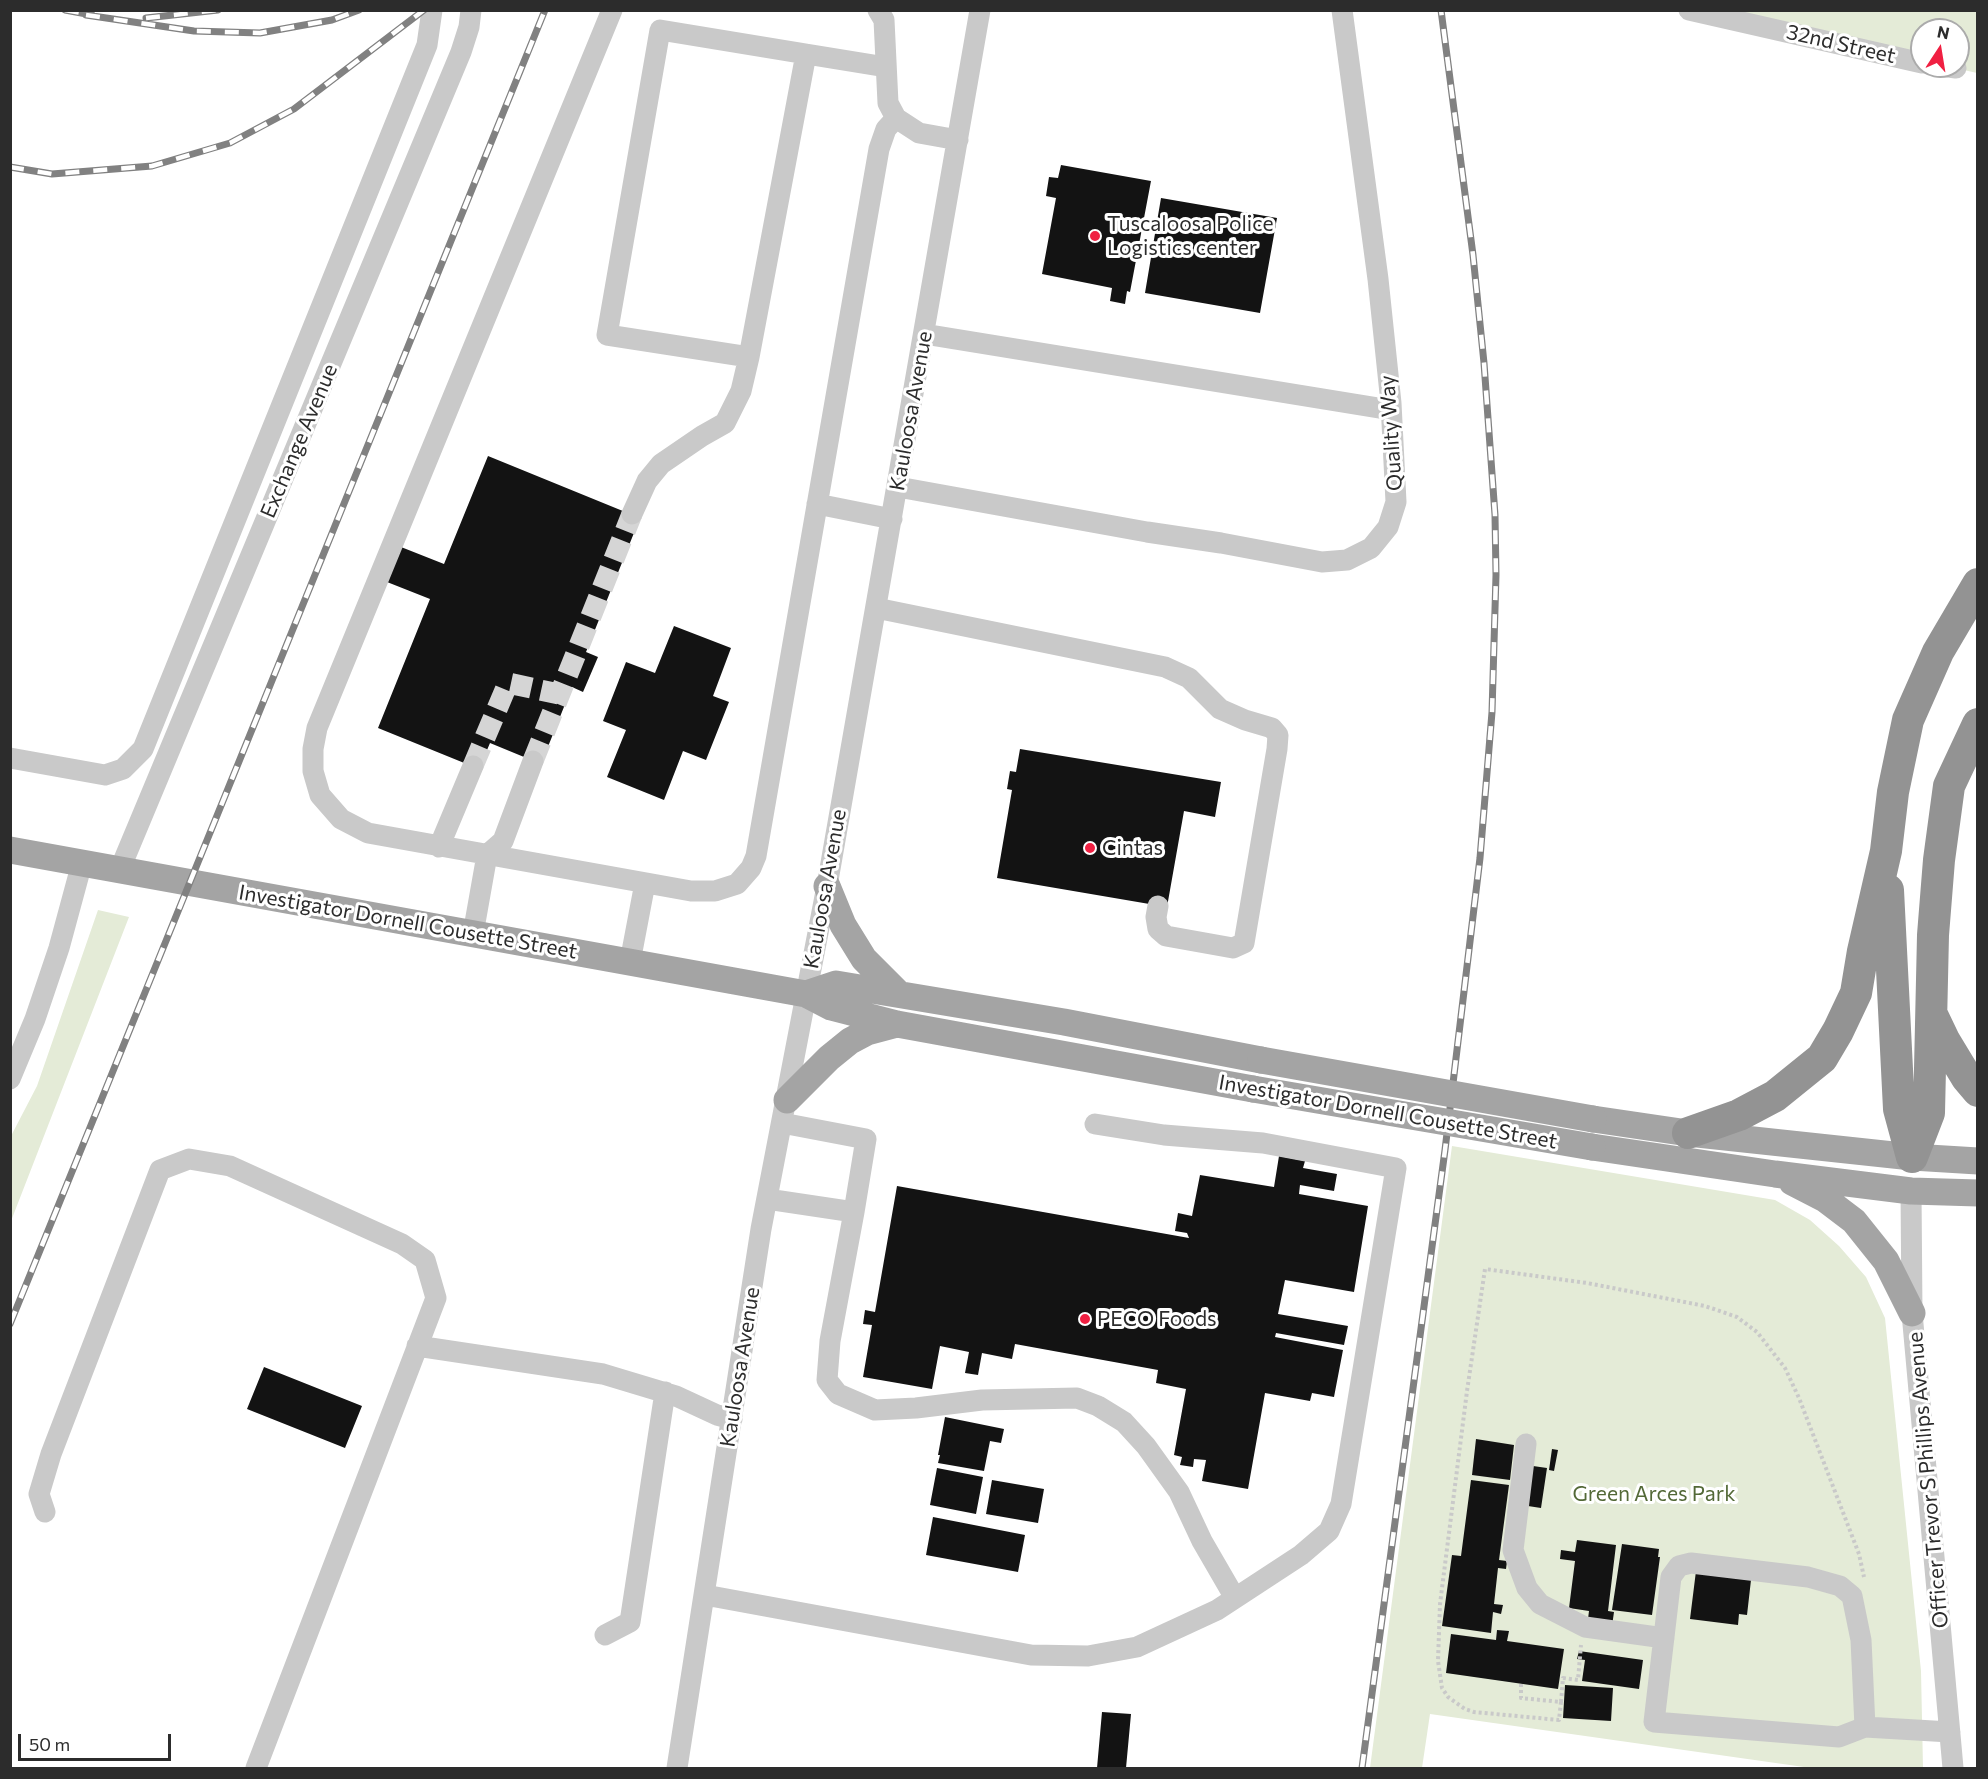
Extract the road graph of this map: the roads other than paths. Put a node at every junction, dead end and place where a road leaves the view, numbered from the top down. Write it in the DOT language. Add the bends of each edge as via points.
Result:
graph roads {
  1 [pos="432,10"];
  2 [pos="471,10"];
  3 [pos="612,10"];
  4 [pos="878,10"];
  5 [pos="980,10"];
  6 [pos="1342,10"];
  7 [pos="1689,10"];
  8 [pos="807,54"];
  9 [pos="1910,60"];
  10 [pos="886,67"];
  11 [pos="896,118"];
  12 [pos="958,140"];
  13 [pos="924,334"];
  14 [pos="749,357"];
  15 [pos="1391,410"];
  16 [pos="898,487"];
  17 [pos="817,504"];
  18 [pos="632,514"];
  19 [pos="892,519"];
  20 [pos="1977,584"];
  21 [pos="876,608"];
  22 [pos="1977,724"];
  23 [pos="10,758"];
  24 [pos="533,761"];
  25 [pos="473,766"];
  26 [pos="439,847"];
  27 [pos="10,850"];
  28 [pos="1886,852"];
  29 [pos="487,855"];
  30 [pos="82,863"];
  31 [pos="120,869"];
  32 [pos="645,883"];
  33 [pos="827,886"];
  34 [pos="1158,906"];
  35 [pos="473,934"];
  36 [pos="630,962"];
  37 [pos="806,994"];
  38 [pos="899,994"];
  39 [pos="1933,1016"];
  40 [pos="897,1024"];
  41 [pos="10,1079"];
  42 [pos="1977,1090"];
  43 [pos="784,1112"];
  44 [pos="1095,1124"];
  45 [pos="1688,1133"];
  46 [pos="1912,1156"];
  47 [pos="1977,1161"];
  48 [pos="1774,1174"];
  49 [pos="1911,1191"];
  50 [pos="1977,1193"];
  51 [pos="767,1199"];
  52 [pos="854,1212"];
  53 [pos="1912,1313"];
  54 [pos="417,1346"];
  55 [pos="665,1392"];
  56 [pos="732,1419"];
  57 [pos="1526,1444"];
  58 [pos="45,1512"];
  59 [pos="705,1595"];
  60 [pos="1235,1598"];
  61 [pos="605,1635"];
  62 [pos="1664,1638"];
  63 [pos="1865,1727"];
  64 [pos="1950,1732"];
  65 [pos="256,1768"];
  66 [pos="677,1768"];
  67 [pos="1953,1768"];
  1 -- 23 [label="street" via="427,45 143,749 123,769 105,776"];
  2 -- 31 [label="street, Exchange Avenue" via="461,52"];
  3 -- 26 [label="street" via="317,728 313,771 320,795 341,819 368,833"];
  4 -- 10 [label="street" via="884,20"];
  5 -- 12 [label="street, Kauloosa Avenue"];
  6 -- 15 [label="street, Quality Way" via="1378,279"];
  7 -- 9 [label="street, 32nd Street"];
  8 -- 10 [label="street"];
  8 -- 14 [label="street"];
  8 -- 14 [label="street" via="660,30 607,335"];
  10 -- 11 [label="street" via="888,103"];
  11 -- 12 [label="street" via="919,133"];
  11 -- 17 [label="street" via="886,129 879,149"];
  12 -- 13 [label="street, Kauloosa Avenue"];
  13 -- 15 [label="street"];
  13 -- 16 [label="street, Kauloosa Avenue"];
  14 -- 18 [label="street" via="741,391 725,423 661,464 647,481"];
  15 -- 16 [label="street, Quality Way" via="1396,502 1388,527 1371,548 1347,560 1297,559"];
  16 -- 19 [label="street, Kauloosa Avenue"];
  17 -- 19 [label="street"];
  17 -- 32 [label="street" via="751,868 736,884 715,891"];
  19 -- 21 [label="street, Kauloosa Avenue"];
  20 -- 28 [label="highway" via="1938,652 1908,720"];
  21 -- 33 [label="street, Kauloosa Avenue"];
  21 -- 34 [label="street" via="1165,667 1189,678 1220,708 1272,728 1278,735 1277,749 1244,943 1233,948 1166,936 1158,929"];
  22 -- 39 [label="highway" via="1948,786 1934,935"];
  24 -- 29 [label="street" via="503,841"];
  25 -- 26 [label="street"];
  26 -- 29 [label="street"];
  27 -- 30 [label="main road, Investigator Dornell Cousette Street"];
  28 -- 45 [label="highway" via="1856,993 1822,1058 1775,1096 1739,1115"];
  28 -- 46 [label="highway" via="1899,1109"];
  29 -- 32 [label="street"];
  29 -- 35 [label="street"];
  30 -- 31 [label="main road, Investigator Dornell Cousette Street"];
  30 -- 41 [label="street" via="59,948"];
  31 -- 35 [label="main road, Investigator Dornell Cousette Street"];
  32 -- 36 [label="street"];
  33 -- 37 [label="street, Kauloosa Avenue"];
  33 -- 38 [label="main road" via="843,925 864,959"];
  35 -- 36 [label="main road, Investigator Dornell Cousette Street"];
  36 -- 37 [label="main road, Investigator Dornell Cousette Street"];
  37 -- 38 [label="main road, Investigator Dornell Cousette Street" via="836,984"];
  37 -- 40 [label="main road, Investigator Dornell Cousette Street" via="831,1006"];
  37 -- 43 [label="street, Kauloosa Avenue"];
  38 -- 45 [label="main road, Investigator Dornell Cousette Street, bridge"];
  39 -- 42 [label="highway"];
  39 -- 46 [label="highway" via="1929,1113"];
  40 -- 43 [label="main road" via="850,1041 829,1058"];
  40 -- 48 [label="main road, Investigator Dornell Cousette Street, bridge" via="1592,1147"];
  43 -- 51 [label="street, Kauloosa Avenue"];
  43 -- 52 [label="street" via="866,1139"];
  44 -- 60 [label="street" via="1164,1135 1263,1143 1396,1168 1341,1504 1329,1531 1301,1555"];
  45 -- 46 [label="main road, Investigator Dornell Cousette Street"];
  46 -- 47 [label="main road, Investigator Dornell Cousette Street"];
  46 -- 49 [label="main road"];
  48 -- 49 [label="main road, Investigator Dornell Cousette Street"];
  48 -- 53 [label="main road" via="1825,1199 1854,1221 1886,1261"];
  49 -- 50 [label="main road, Investigator Dornell Cousette Street"];
  49 -- 53 [label="street, Officer Trevor S Phillips Avenue"];
  51 -- 52 [label="street"];
  51 -- 56 [label="street, Kauloosa Avenue"];
  52 -- 60 [label="street" via="830,1341 827,1380 838,1394 875,1410 982,1400 1077,1398 1098,1406 1124,1422 1179,1492"];
  53 -- 64 [label="street, Officer Trevor S Phillips Avenue"];
  54 -- 55 [label="street" via="603,1374"];
  54 -- 58 [label="street" via="436,1298 425,1260 402,1244 230,1166 189,1159 160,1170 51,1454 39,1494"];
  54 -- 65 [label="street"];
  55 -- 56 [label="street"];
  55 -- 61 [label="street" via="630,1622"];
  56 -- 59 [label="street, Kauloosa Avenue"];
  57 -- 62 [label="street" via="1513,1550 1527,1588 1540,1604 1585,1627"];
  59 -- 60 [label="street" via="1031,1655 1088,1656 1137,1647"];
  59 -- 66 [label="street, Kauloosa Avenue"];
  62 -- 63 [label="street" via="1654,1722 1839,1737"];
  62 -- 63 [label="street" via="1671,1577 1679,1566 1691,1563 1808,1577 1840,1586 1852,1596 1861,1640"];
  63 -- 64 [label="street"];
  64 -- 67 [label="street, Officer Trevor S Phillips Avenue"];
}
